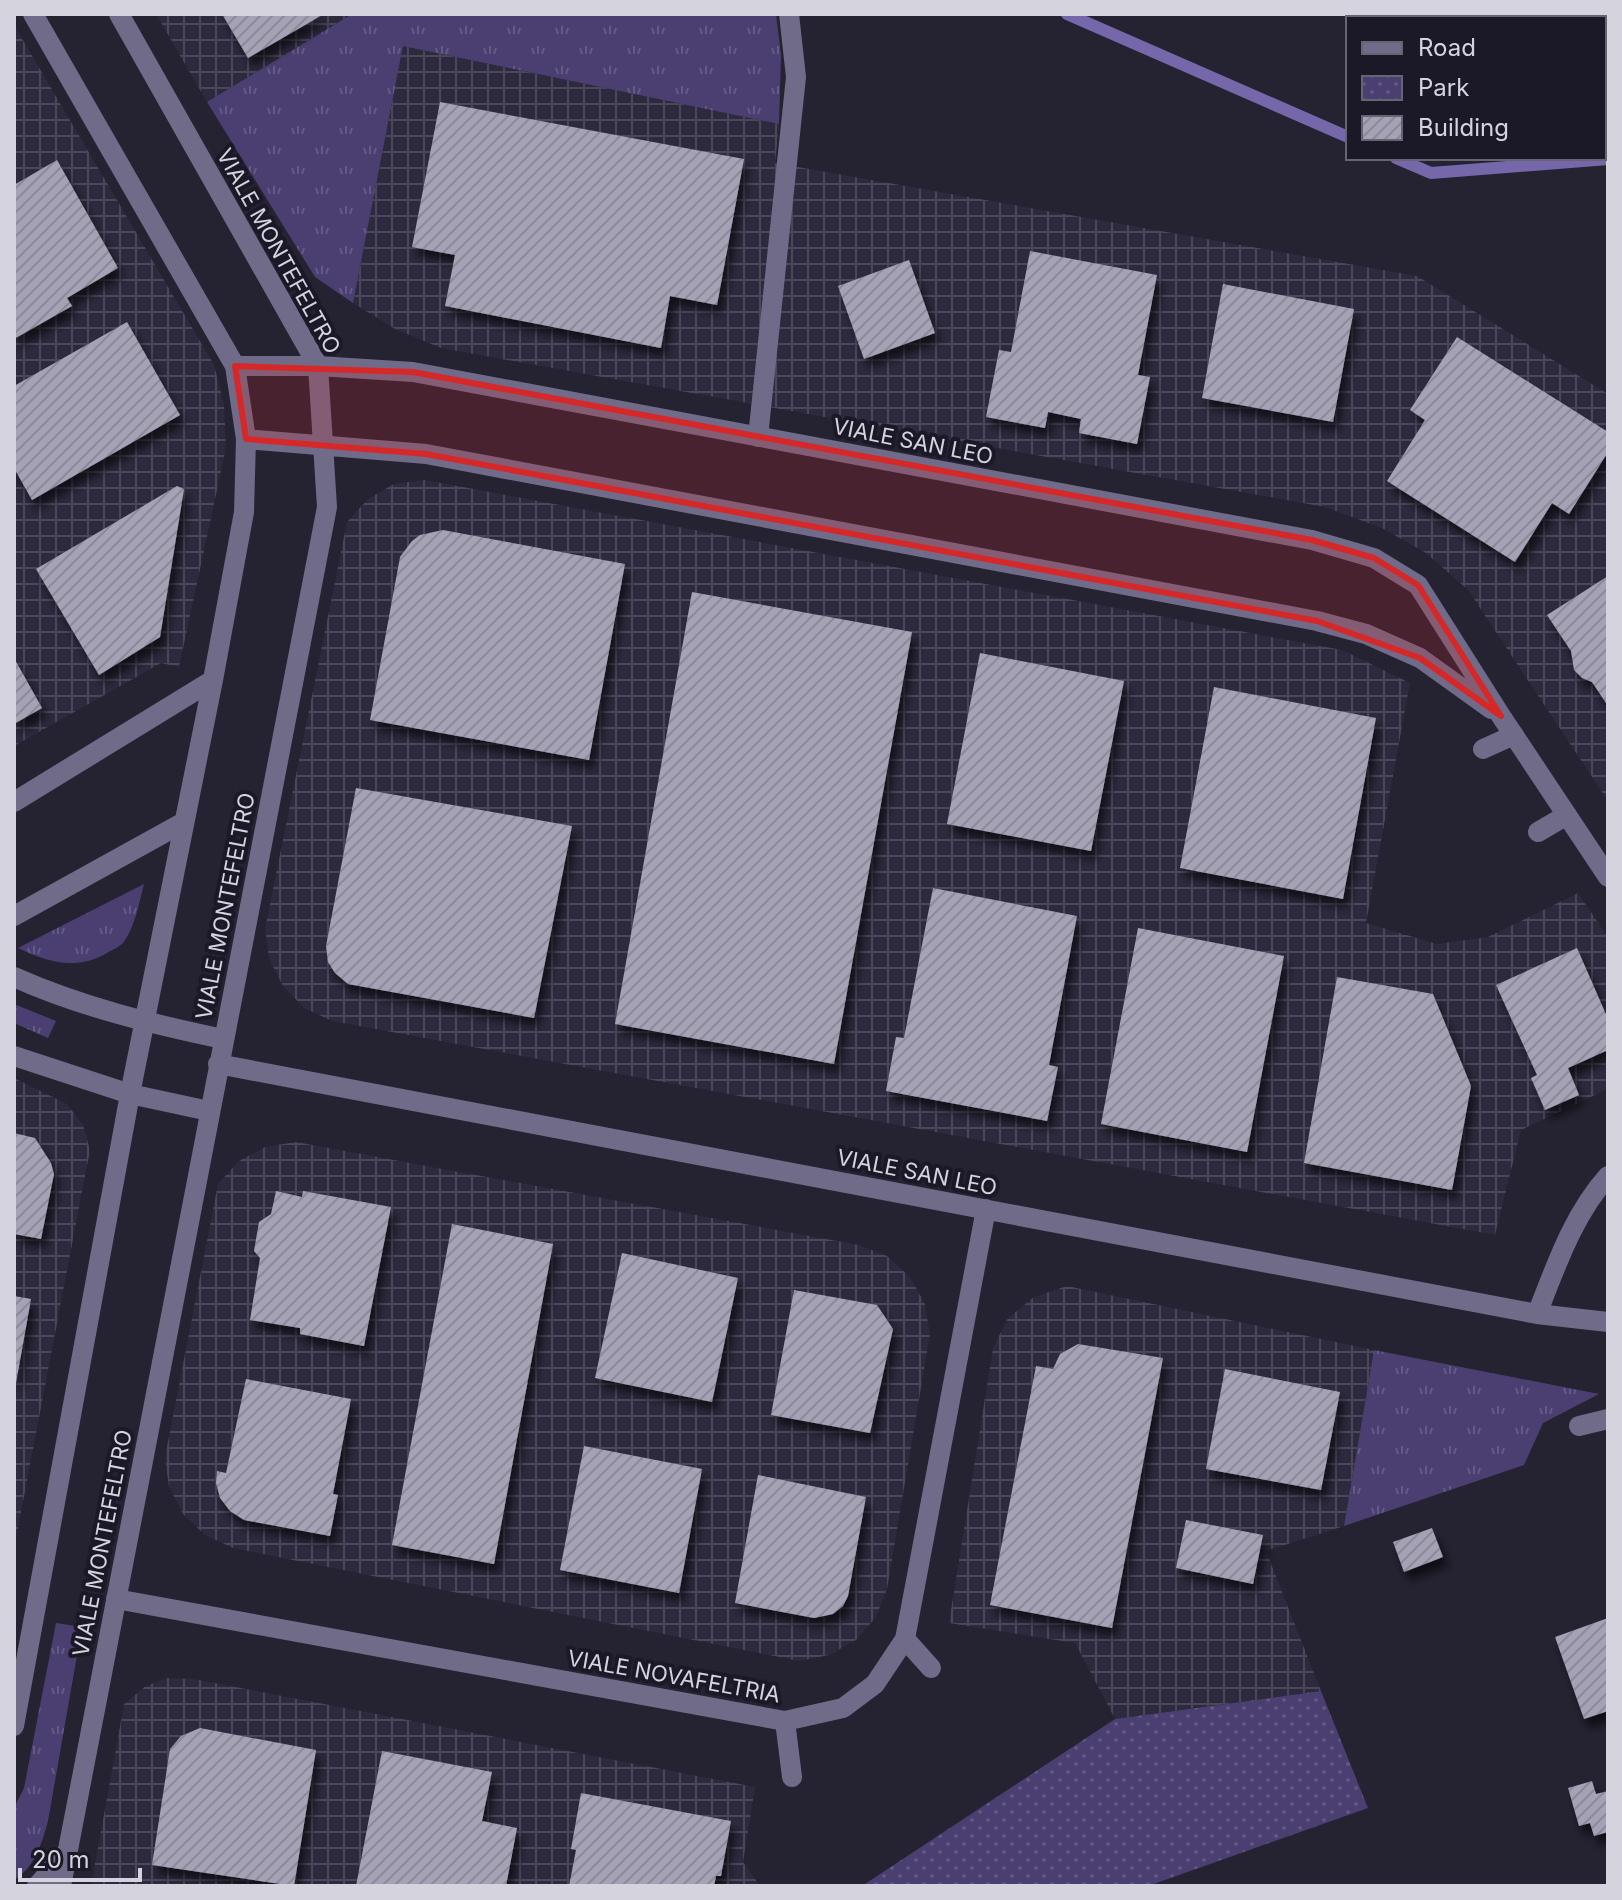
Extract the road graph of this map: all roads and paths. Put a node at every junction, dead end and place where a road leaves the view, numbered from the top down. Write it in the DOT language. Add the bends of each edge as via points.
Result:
graph roads {
  1 [pos="33,14"];
  2 [pos="119,14"];
  3 [pos="789,14"];
  4 [pos="235,366"];
  5 [pos="318,366"];
  6 [pos="758,437"];
  7 [pos="246,439"];
  8 [pos="324,445"];
  9 [pos="213,680"];
  10 [pos="1501,716"];
  11 [pos="1514,735"];
  12 [pos="1483,749"];
  13 [pos="14,802"];
  14 [pos="1567,815"];
  15 [pos="184,822"];
  16 [pos="1538,832"];
  17 [pos="1608,877"];
  18 [pos="14,916"];
  19 [pos="14,977"];
  20 [pos="144,1022"];
  21 [pos="223,1039"];
  22 [pos="14,1056"];
  23 [pos="218,1064"];
  24 [pos="130,1094"];
  25 [pos="209,1111"];
  26 [pos="1608,1176"];
  27 [pos="986,1209"];
  28 [pos="1537,1314"];
  29 [pos="1608,1322"];
  30 [pos="1608,1419"];
  31 [pos="1579,1426"];
  32 [pos="116,1599"];
  33 [pos="905,1639"];
  34 [pos="20,1656"];
  35 [pos="931,1668"];
  36 [pos="785,1721"];
  37 [pos="14,1726"];
  38 [pos="792,1777"];
  39 [pos="68,1851"];
  40 [pos="37,1886"];
  41 [pos="61,1886"];
  1 -- 4 [label="street"];
  2 -- 5 [label="street, VIALE MONTEFELTRO"];
  3 -- 6 [label="street" via="796,77"];
  4 -- 5 [label="street, VIALE SAN LEO"];
  4 -- 7 [label="street"];
  5 -- 6 [label="street, VIALE SAN LEO" via="413,372"];
  5 -- 8 [label="street, VIALE MONTEFELTRO"];
  6 -- 10 [label="street, VIALE SAN LEO" via="1312,540 1374,558 1418,585"];
  7 -- 8 [label="street, VIALE SAN LEO"];
  7 -- 9 [label="street" via="244,512"];
  8 -- 10 [label="street, VIALE SAN LEO" via="426,454 1317,621 1366,634 1420,658"];
  8 -- 21 [label="street, VIALE MONTEFELTRO" via="327,507"];
  9 -- 13 [label="street"];
  9 -- 15 [label="street"];
  10 -- 11 [label="street, VIALE SAN LEO"];
  11 -- 12 [label="street"];
  11 -- 14 [label="street, VIALE SAN LEO"];
  14 -- 16 [label="street"];
  14 -- 17 [label="street, VIALE SAN LEO"];
  15 -- 18 [label="street"];
  15 -- 20 [label="street"];
  19 -- 20 [label="street" via="56,996"];
  20 -- 21 [label="street"];
  20 -- 24 [label="street"];
  21 -- 23 [label="street, VIALE MONTEFELTRO"];
  22 -- 24 [label="street"];
  23 -- 25 [label="street, VIALE MONTEFELTRO"];
  23 -- 27 [label="street, VIALE SAN LEO"];
  24 -- 25 [label="street"];
  24 -- 34 [label="street"];
  25 -- 32 [label="street, VIALE MONTEFELTRO"];
  26 -- 28 [label="street" via="1564,1246"];
  27 -- 28 [label="street, VIALE SAN LEO"];
  27 -- 33 [label="street, VIALE NOVAFELTRIA"];
  28 -- 29 [label="street, VIALE SAN LEO"];
  30 -- 31 [label="street"];
  32 -- 36 [label="street, VIALE NOVAFELTRIA"];
  32 -- 39 [label="street, VIALE MONTEFELTRO"];
  33 -- 35 [label="street"];
  33 -- 36 [label="street, VIALE NOVAFELTRIA" via="875,1684 843,1708"];
  34 -- 37 [label="street"];
  36 -- 38 [label="street"];
  39 -- 40 [label="street"];
  39 -- 41 [label="street, VIALE MONTEFELTRO"];
}
